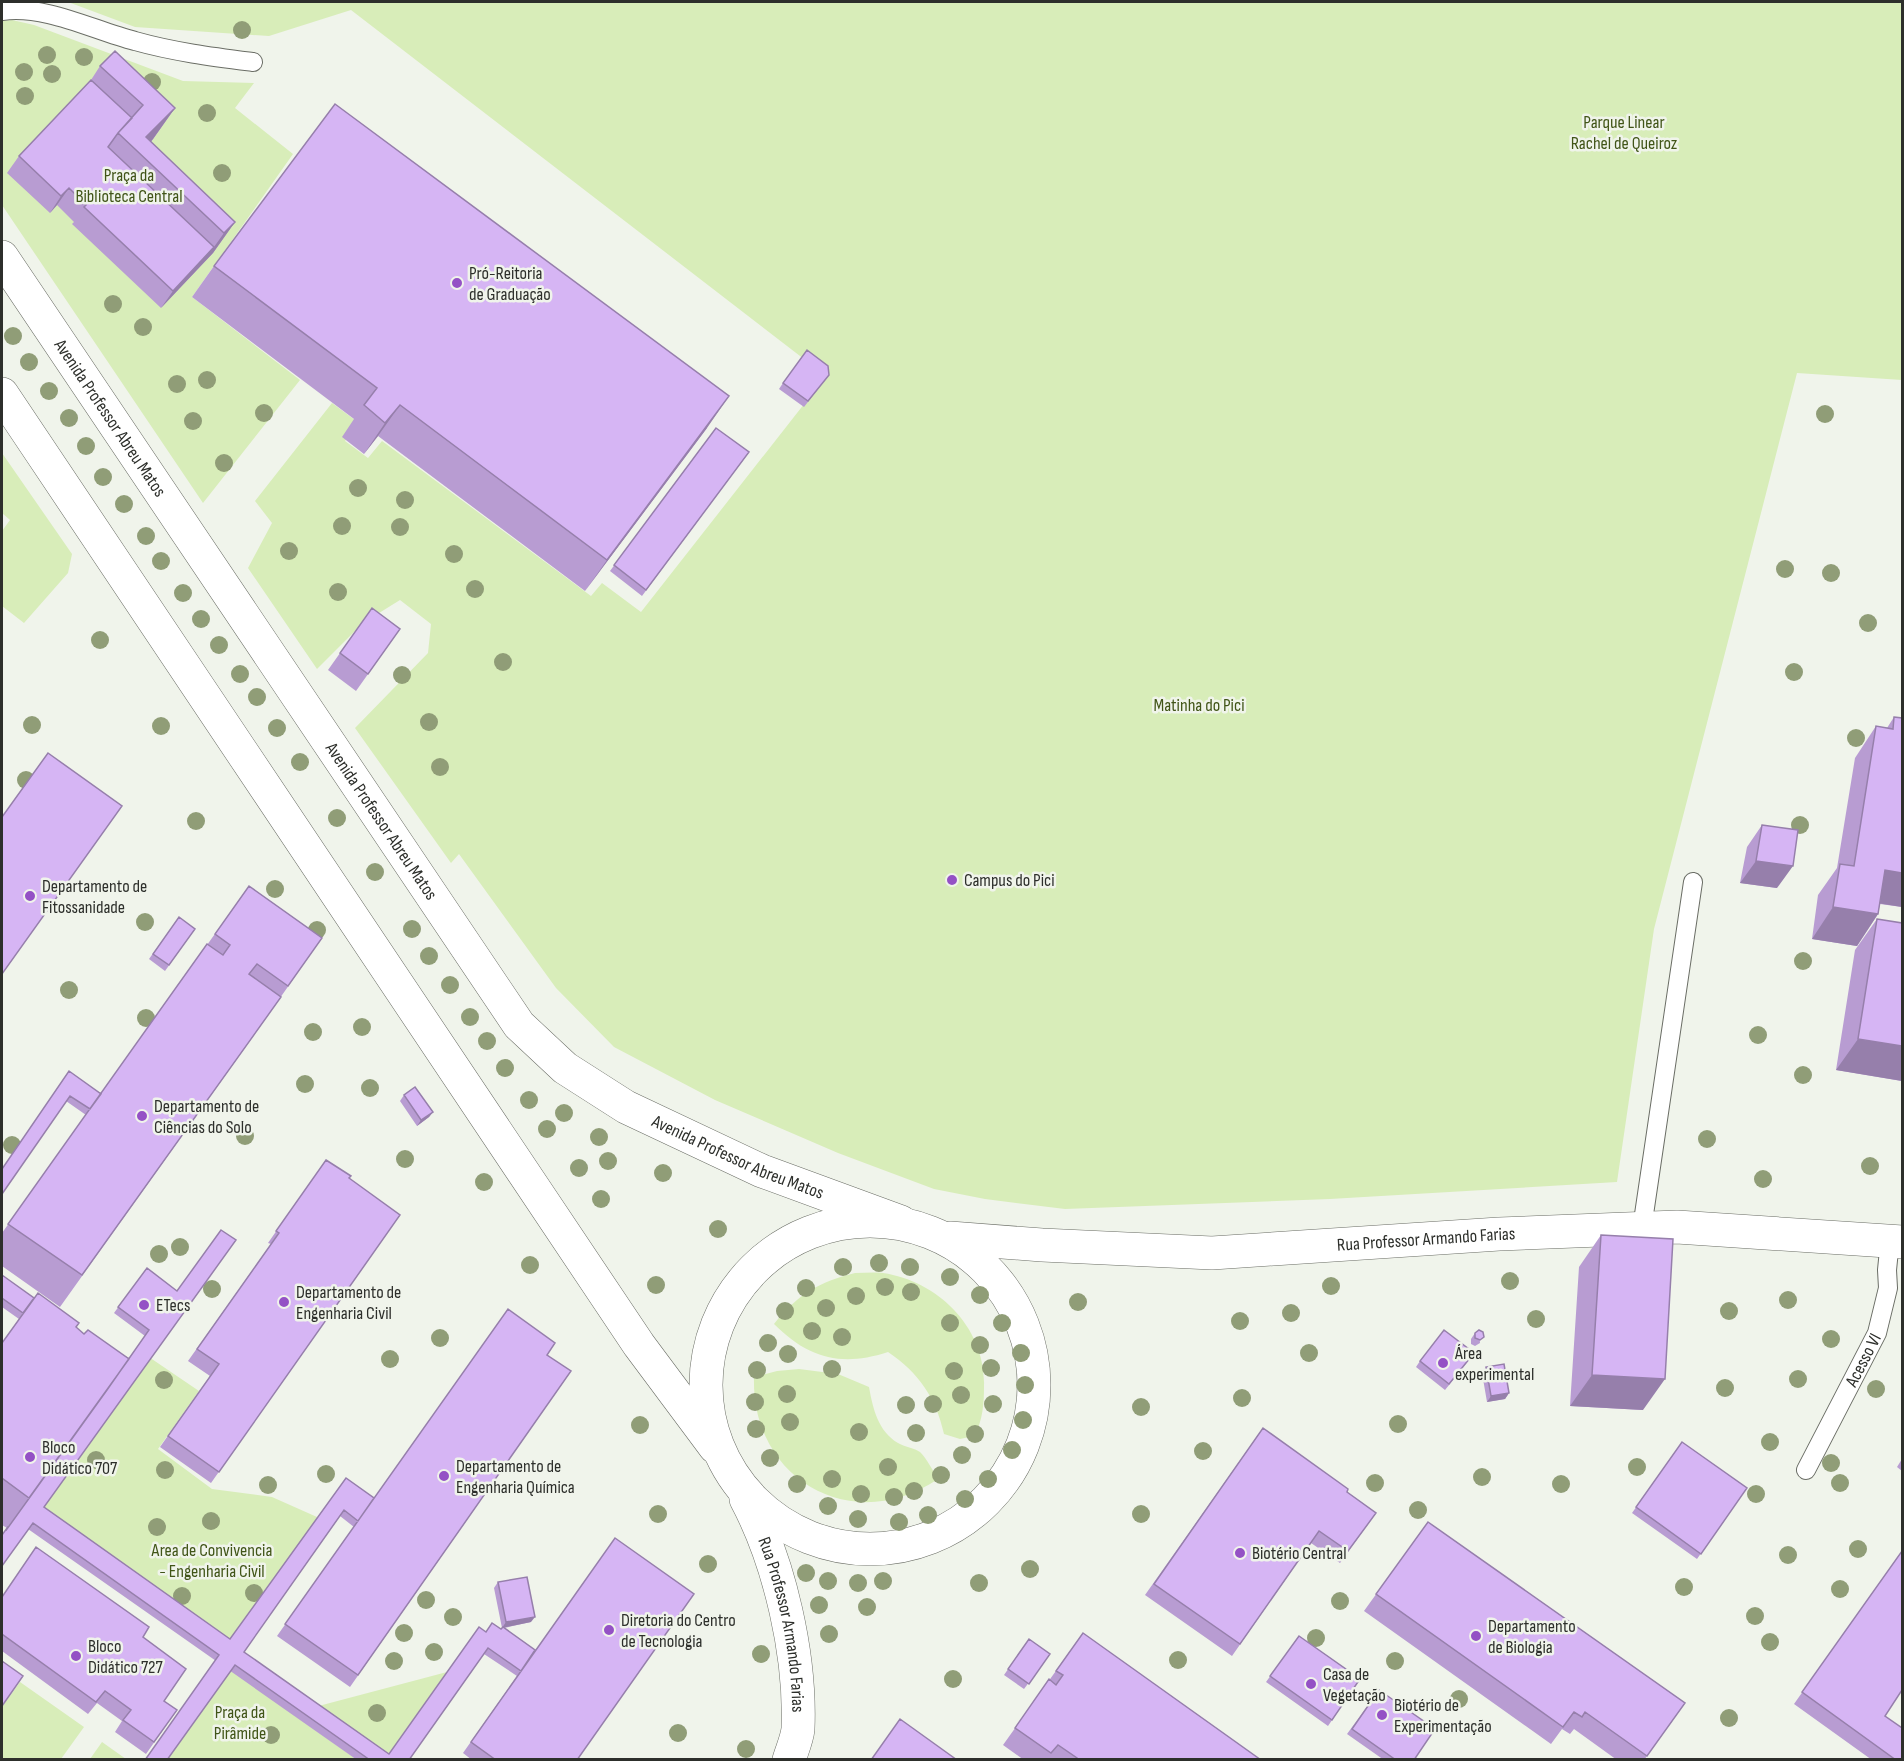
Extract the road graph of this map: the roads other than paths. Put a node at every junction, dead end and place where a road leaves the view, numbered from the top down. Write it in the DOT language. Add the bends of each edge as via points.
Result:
graph roads {
  1 [pos="2,10"];
  2 [pos="253,62"];
  3 [pos="2,257"];
  4 [pos="2,394"];
  5 [pos="1693,882"];
  6 [pos="901,1222"];
  7 [pos="1642,1228"];
  8 [pos="948,1238"];
  9 [pos="1896,1241"];
  10 [pos="1895,1293"];
  11 [pos="715,1447"];
  12 [pos="1806,1470"];
  13 [pos="744,1494"];
  14 [pos="789,1760"];
  1 -- 2 [label="lane" via="25,9 135,41"];
  3 -- 6 [label="street, Avenida Professor Abreu Matos" via="519,1025 565,1068 626,1107 762,1171"];
  4 -- 11 [label="street" via="639,1345"];
  5 -- 7 [label="lane"];
  6 -- 8 [label="street"];
  6 -- 11 [label="street" via="871,1219 816,1229 767,1256 730,1298 709,1350 706,1406"];
  7 -- 8 [label="street, Rua Professor Armando Farias" via="1212,1253"];
  7 -- 9 [label="street, Rua Professor Armando Farias"];
  8 -- 13 [label="street" via="973,1254 1010,1293 1031,1343 1036,1397 1022,1450 993,1496 951,1528 901,1547 847,1549 796,1533"];
  9 -- 10 [label="lane, Acesso VI" via="1887,1270"];
  10 -- 12 [label="lane, Acesso VI"];
  11 -- 13 [label="street, Rua Professor Armando Farias"];
  13 -- 14 [label="street, Rua Professor Armando Farias" via="770,1551 795,1654 798,1731"];
}
